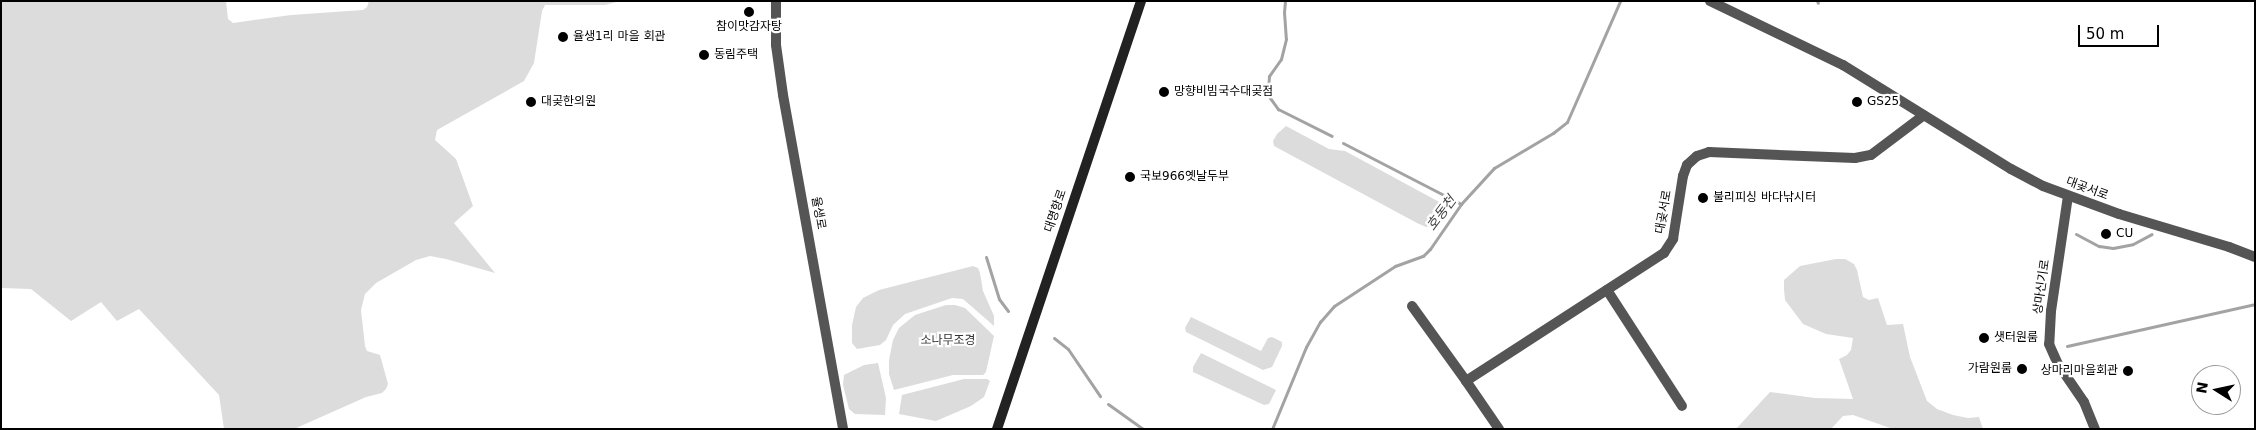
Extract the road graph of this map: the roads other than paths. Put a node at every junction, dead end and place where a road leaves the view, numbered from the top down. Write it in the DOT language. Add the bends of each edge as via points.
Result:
graph roads {
  1 [pos="776,1"];
  2 [pos="1141,1"];
  3 [pos="1710,1"];
  4 [pos="1924,115"];
  5 [pos="2068,196"];
  6 [pos="2255,257"];
  7 [pos="1607,290"];
  8 [pos="1412,306"];
  9 [pos="1466,381"];
  10 [pos="1682,406"];
  11 [pos="843,429"];
  12 [pos="997,429"];
  13 [pos="1499,429"];
  14 [pos="2094,429"];
  1 -- 11 [label="street, 율생로" via="776,45 783,95"];
  2 -- 12 [label="main road, 대명항로"];
  3 -- 4 [label="street, 대곶서로" via="1843,65"];
  4 -- 5 [label="street, 대곶서로" via="2011,169"];
  4 -- 7 [label="street, 대곶서로" via="1871,156 1709,152 1697,156 1687,165 1683,176 1670,247 1644,268"];
  5 -- 6 [label="street, 대곶서로"];
  5 -- 14 [label="street, 상마신기로" via="2049,344 2058,364 2084,402"];
  7 -- 9 [label="street, 대곶서로"];
  7 -- 10 [label="street"];
  8 -- 9 [label="street"];
  9 -- 13 [label="street"];
}
